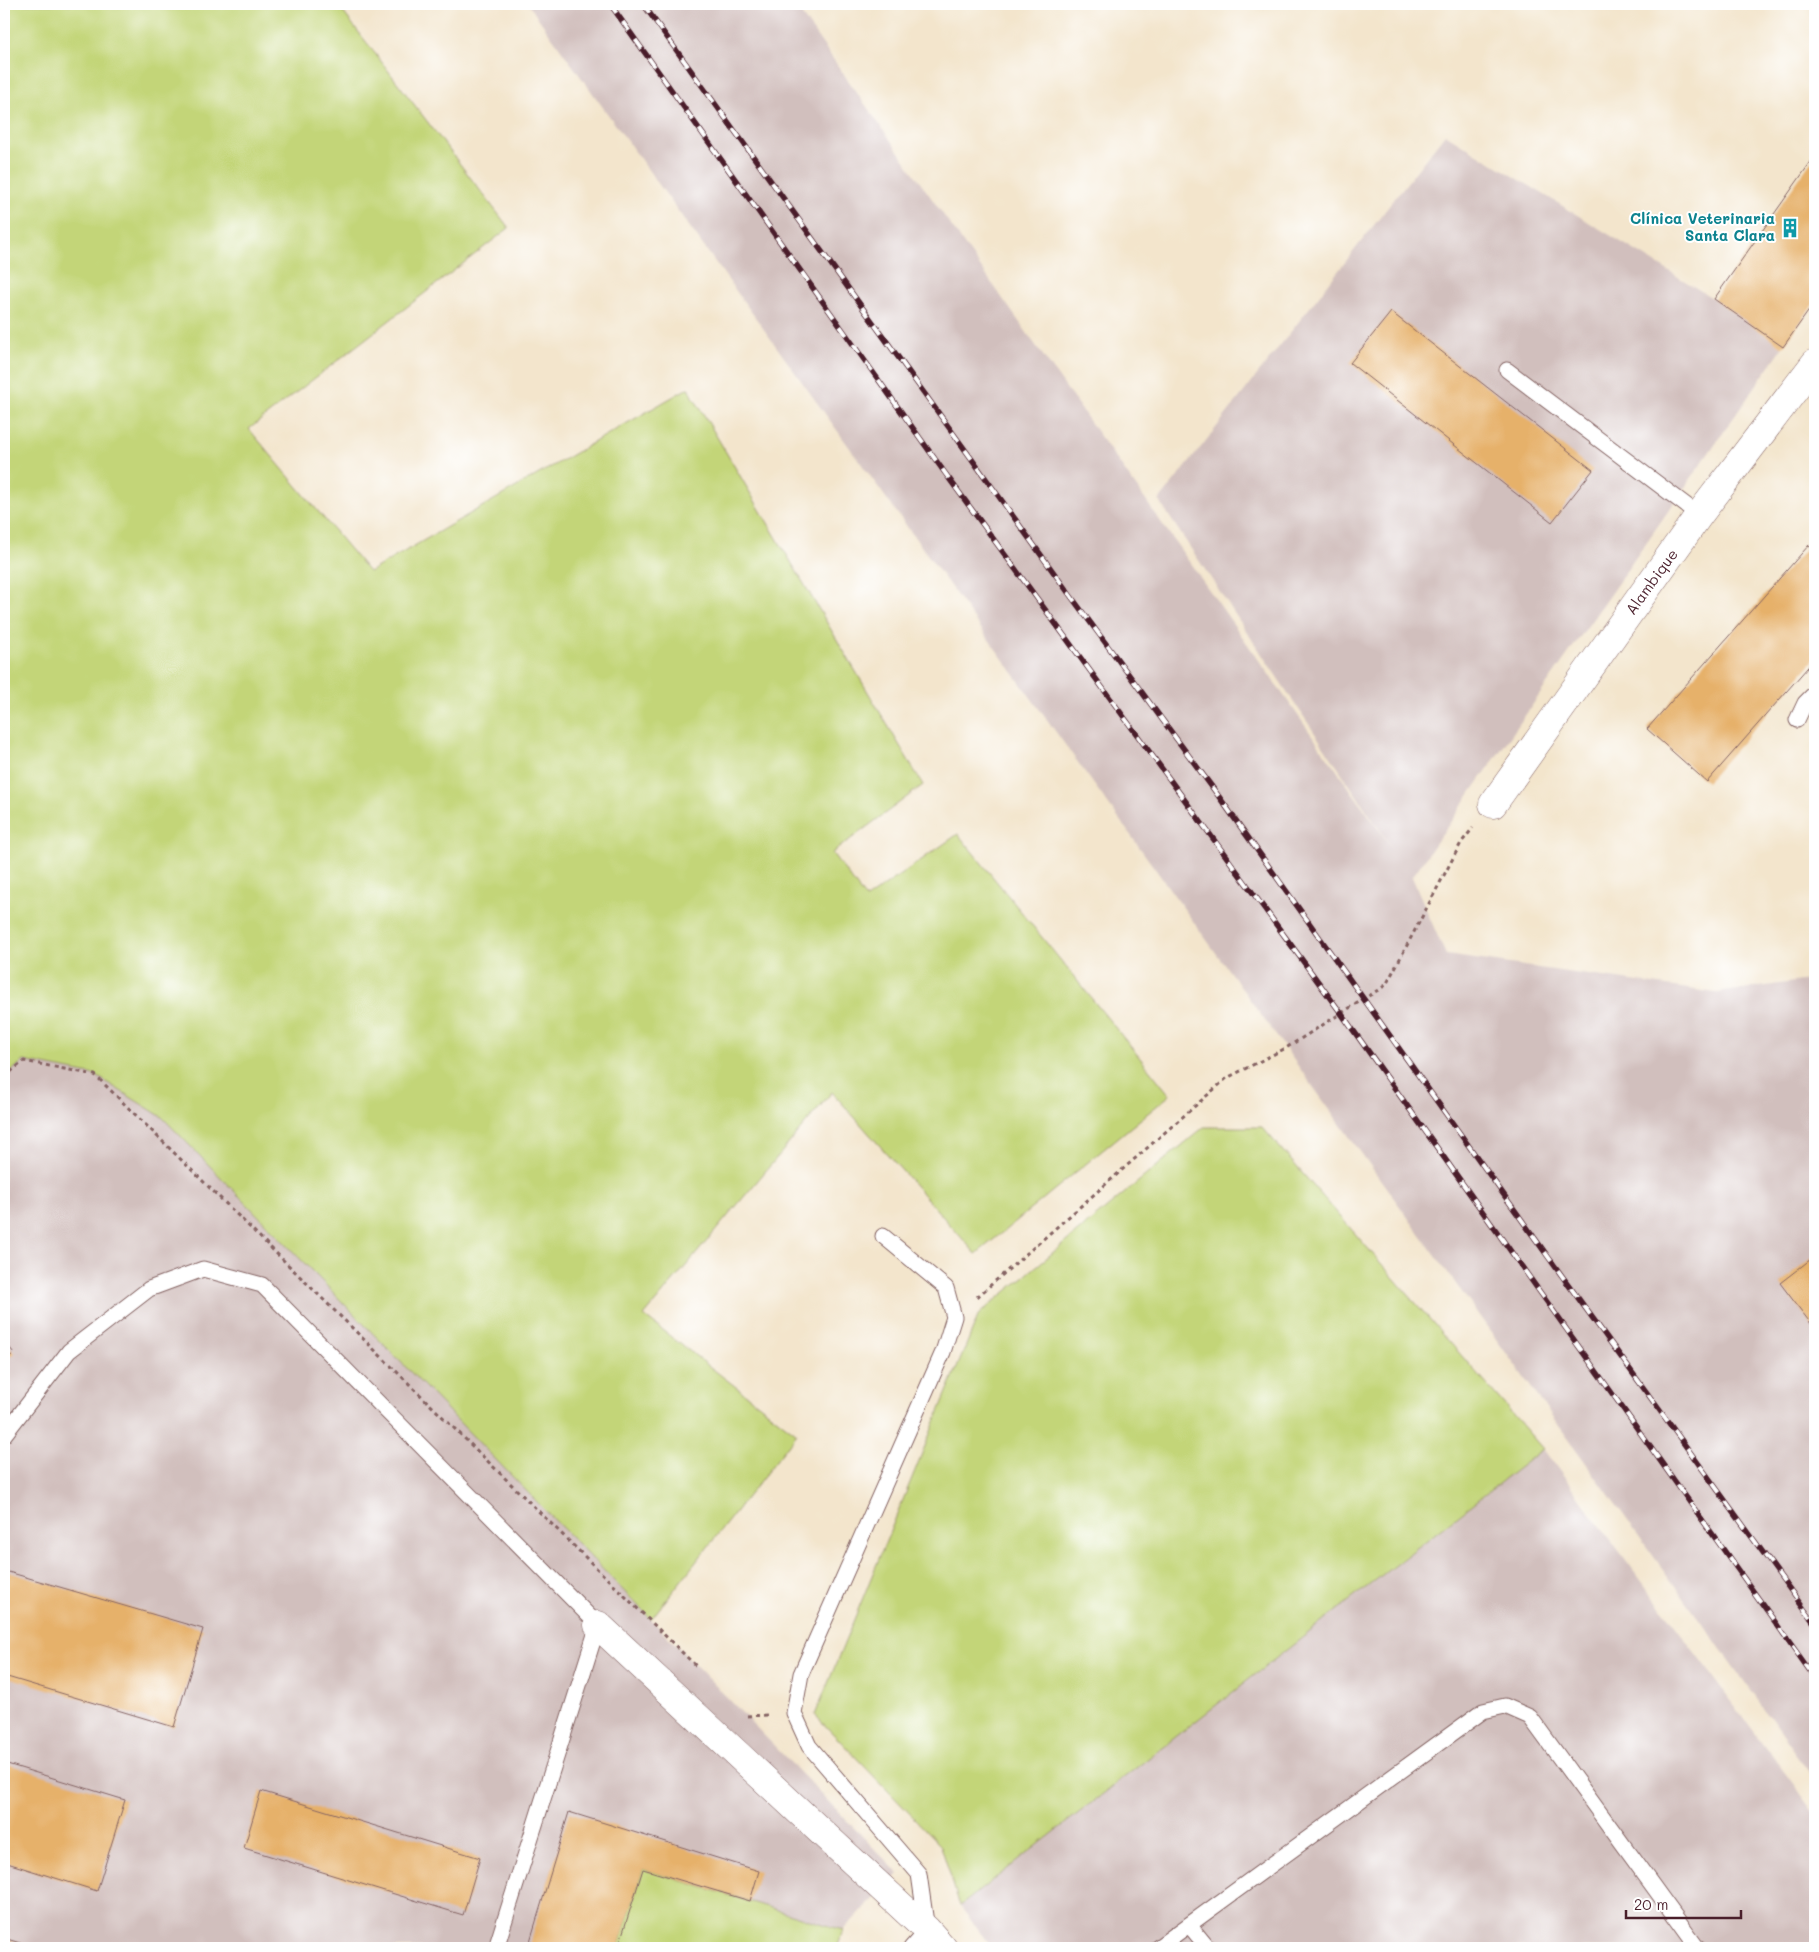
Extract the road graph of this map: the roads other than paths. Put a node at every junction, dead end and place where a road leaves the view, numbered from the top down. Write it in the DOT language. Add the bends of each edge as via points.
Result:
graph roads {
  1 [pos="1815,363"];
  2 [pos="1507,370"];
  3 [pos="1700,515"];
  4 [pos="1815,693"];
  5 [pos="1797,720"];
  6 [pos="1493,804"];
  7 [pos="883,1236"];
  8 [pos="4,1435"];
  9 [pos="598,1625"];
  10 [pos="1189,1924"];
  11 [pos="927,1942"];
  12 [pos="496,1948"];
  13 [pos="1157,1948"];
  14 [pos="1208,1948"];
  15 [pos="1698,1948"];
  1 -- 3 [label="street, Alambique"];
  2 -- 3 [label="lane"];
  3 -- 6 [label="street, Alambique"];
  4 -- 5 [label="lane" via="1805,703"];
  7 -- 11 [label="lane" via="946,1288 954,1318 943,1352 801,1674 794,1713 809,1746 919,1874"];
  8 -- 9 [label="lane" via="69,1351 148,1288 203,1269 262,1284"];
  9 -- 11 [label="street"];
  9 -- 12 [label="lane"];
  10 -- 13 [label="lane"];
  10 -- 14 [label="lane"];
  10 -- 15 [label="lane" via="1483,1711 1505,1706 1530,1717"];
}
